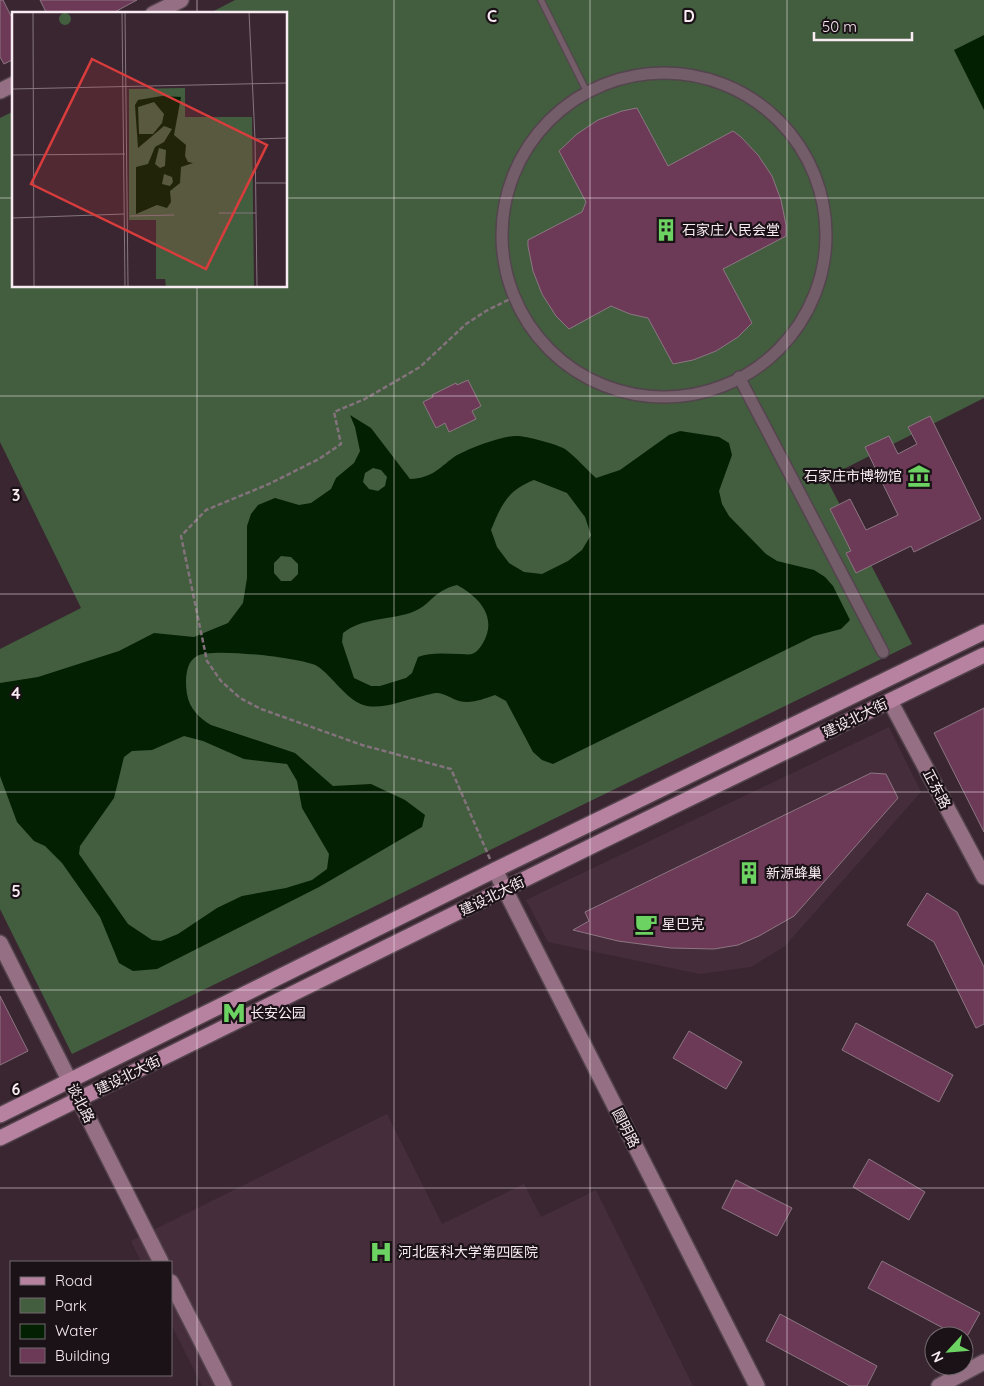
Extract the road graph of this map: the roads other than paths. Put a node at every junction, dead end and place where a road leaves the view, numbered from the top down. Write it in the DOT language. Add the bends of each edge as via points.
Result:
graph roads {
  1 [pos="181,0"];
  2 [pos="541,0"];
  3 [pos="157,12"];
  4 [pos="12,85"];
  5 [pos="0,91"];
  6 [pos="587,92"];
  7 [pos="740,377"];
  8 [pos="984,632"];
  9 [pos="883,652"];
  10 [pos="984,655"];
  11 [pos="890,701"];
  12 [pos="495,870"];
  13 [pos="984,877"];
  14 [pos="505,889"];
  15 [pos="0,943"];
  16 [pos="70,1081"];
  17 [pos="79,1099"];
  18 [pos="0,1115"];
  19 [pos="0,1138"];
  20 [pos="160,1261"];
  21 [pos="172,1284"];
  22 [pos="984,1362"];
  23 [pos="224,1386"];
  24 [pos="757,1386"];
  25 [pos="939,1386"];
  1 -- 3 [label="street"];
  2 -- 6 [label="lane"];
  4 -- 5 [label="street"];
  6 -- 7 [label="street" via="563,106 522,154 502,215 507,279 536,336 584,378 645,398 709,393"];
  6 -- 7 [label="street" via="620,76 684,72 744,92 793,133 822,190 827,254 807,315 766,364"];
  7 -- 9 [label="street"];
  8 -- 12 [label="main road, 建设北大街"];
  10 -- 11 [label="main road, 建设北大街"];
  11 -- 13 [label="street, 正东路"];
  11 -- 14 [label="main road, 建设北大街"];
  12 -- 14 [label="street, 圆明路"];
  12 -- 16 [label="main road, 建设北大街"];
  14 -- 17 [label="main road, 建设北大街"];
  14 -- 24 [label="street, 圆明路"];
  15 -- 16 [label="street, 谈北路"];
  16 -- 17 [label="street, 谈北路"];
  16 -- 18 [label="main road, 建设北大街"];
  17 -- 19 [label="main road, 建设北大街"];
  17 -- 20 [label="street, 谈北路"];
  21 -- 23 [label="street"];
  22 -- 25 [label="street"];
}
